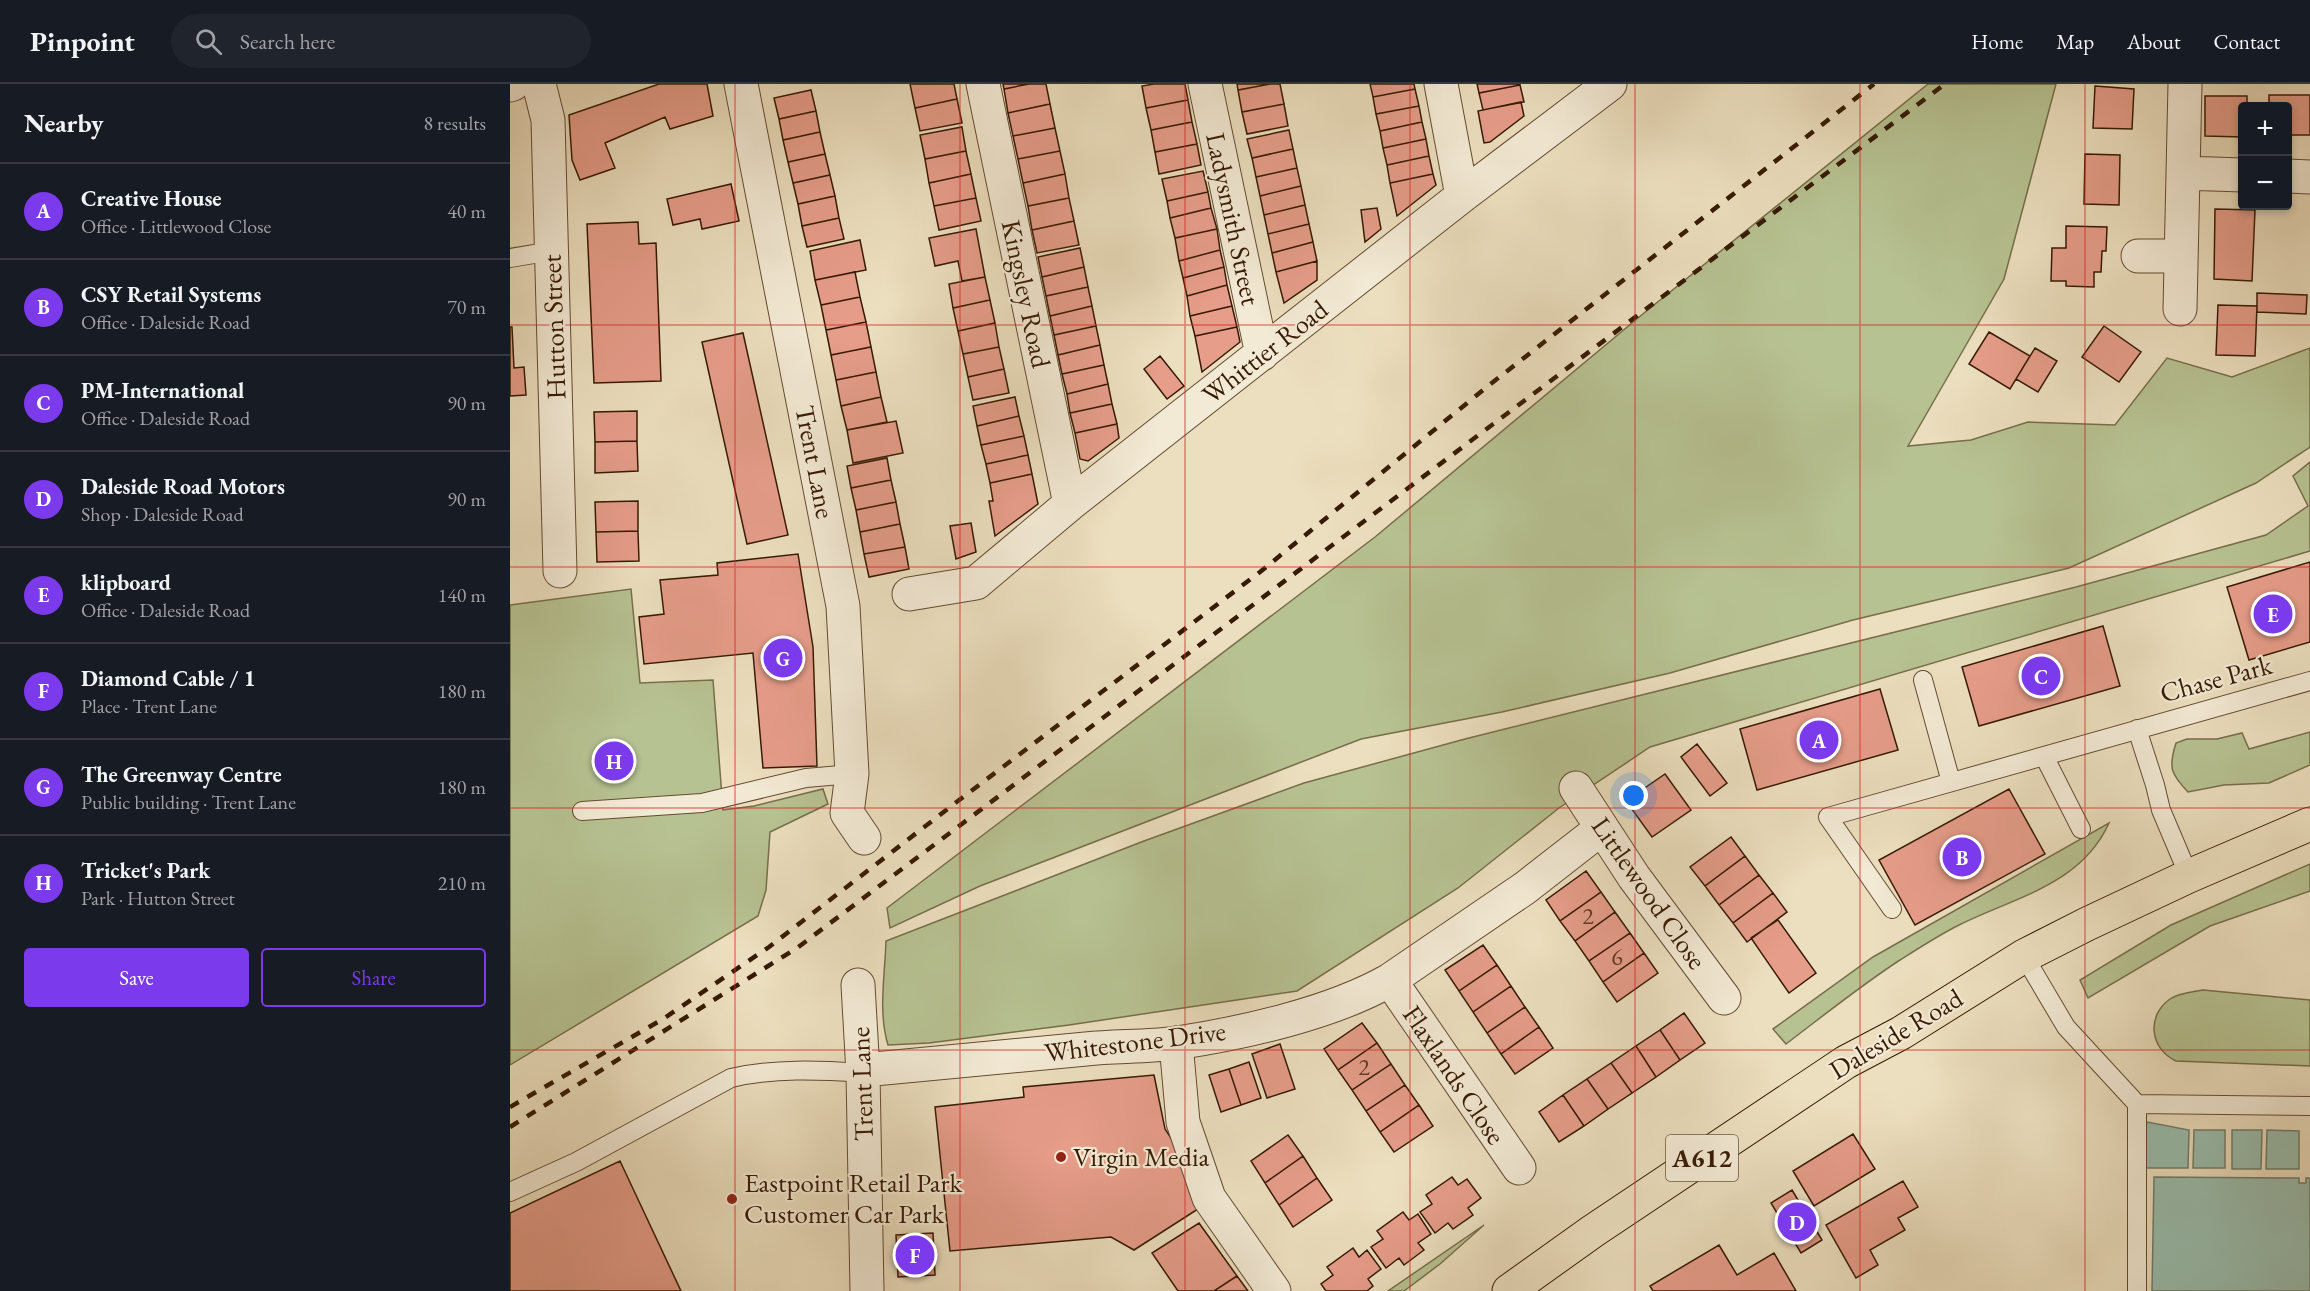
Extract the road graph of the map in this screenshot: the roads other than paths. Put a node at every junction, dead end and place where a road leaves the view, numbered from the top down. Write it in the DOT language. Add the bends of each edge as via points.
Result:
graph roads {
  1 [pos="539,84"];
  2 [pos="741,84"];
  3 [pos="983,84"];
  4 [pos="1205,84"];
  5 [pos="1441,84"];
  6 [pos="1610,84"];
  7 [pos="2185,84"];
  8 [pos="2182,173"];
  9 [pos="2238,175"];
  10 [pos="2292,176"];
  11 [pos="2310,177"];
  12 [pos="1462,196"];
  13 [pos="552,252"];
  14 [pos="2138,256"];
  15 [pos="2181,256"];
  16 [pos="510,258"];
  17 [pos="2180,309"];
  18 [pos="1262,354"];
  19 [pos="1070,504"];
  20 [pos="560,571"];
  21 [pos="909,594"];
  22 [pos="1923,680"];
  23 [pos="2310,681"];
  24 [pos="2137,729"];
  25 [pos="2044,756"];
  26 [pos="852,774"];
  27 [pos="1951,782"];
  28 [pos="1576,788"];
  29 [pos="582,811"];
  30 [pos="2310,824"];
  31 [pos="1602,828"];
  32 [pos="2081,829"];
  33 [pos="864,838"];
  34 [pos="2189,876"];
  35 [pos="1892,909"];
  36 [pos="2024,956"];
  37 [pos="1390,980"];
  38 [pos="858,985"];
  39 [pos="1724,998"];
  40 [pos="1176,1043"];
  41 [pos="863,1073"];
  42 [pos="2137,1104"];
  43 [pos="2310,1106"];
  44 [pos="1519,1168"];
  45 [pos="510,1192"];
  46 [pos="867,1291"];
  47 [pos="1274,1291"];
  48 [pos="1509,1291"];
  49 [pos="2136,1291"];
  1 -- 13 [label="street, Hutton Street" via="548,120"];
  2 -- 26 [label="street, Trent Lane" via="843,606"];
  3 -- 19 [label="street, Kingsley Road"];
  4 -- 18 [label="street, Ladysmith Street"];
  5 -- 12 [label="street"];
  6 -- 12 [label="street, Whittier Road"];
  7 -- 8 [label="street"];
  8 -- 9 [label="street"];
  8 -- 15 [label="street"];
  10 -- 11 [label="street"];
  12 -- 18 [label="street, Whittier Road"];
  13 -- 16 [label="lane"];
  13 -- 20 [label="street, Hutton Street"];
  14 -- 15 [label="street"];
  15 -- 17 [label="street"];
  18 -- 19 [label="street, Whittier Road"];
  19 -- 21 [label="street, Whittier Road" via="976,583"];
  22 -- 27 [label="lane"];
  23 -- 24 [label="lane, Chase Park"];
  24 -- 25 [label="lane, Chase Park"];
  24 -- 34 [label="lane, Chase Park" via="2161,810"];
  25 -- 27 [label="lane, Chase Park"];
  25 -- 32 [label="lane"];
  26 -- 29 [label="lane" via="806,778 702,803"];
  26 -- 33 [label="street, Trent Lane" via="847,813"];
  27 -- 35 [label="lane, Chase Park" via="1828,817"];
  28 -- 31 [label="street, Littlewood Close"];
  30 -- 34 [label="main road, Daleside Road / A612"];
  31 -- 37 [label="street, Whitestone Drive" via="1525,888"];
  31 -- 39 [label="street, Littlewood Close"];
  34 -- 36 [label="main road, Daleside Road / A612"];
  36 -- 42 [label="lane" via="2066,1027"];
  36 -- 48 [label="main road, Daleside Road / A612" via="1901,1033 1845,1062"];
  37 -- 40 [label="street, Whitestone Drive" via="1314,1011"];
  37 -- 44 [label="street, Flaxlands Close"];
  38 -- 41 [label="street, Trent Lane"];
  40 -- 41 [label="street, Whitestone Drive"];
  40 -- 47 [label="street" via="1183,1122 1209,1198"];
  41 -- 45 [label="lane" via="755,1072 731,1078 576,1162"];
  41 -- 46 [label="street, Trent Lane"];
  42 -- 43 [label="lane"];
  42 -- 49 [label="lane"];
}
